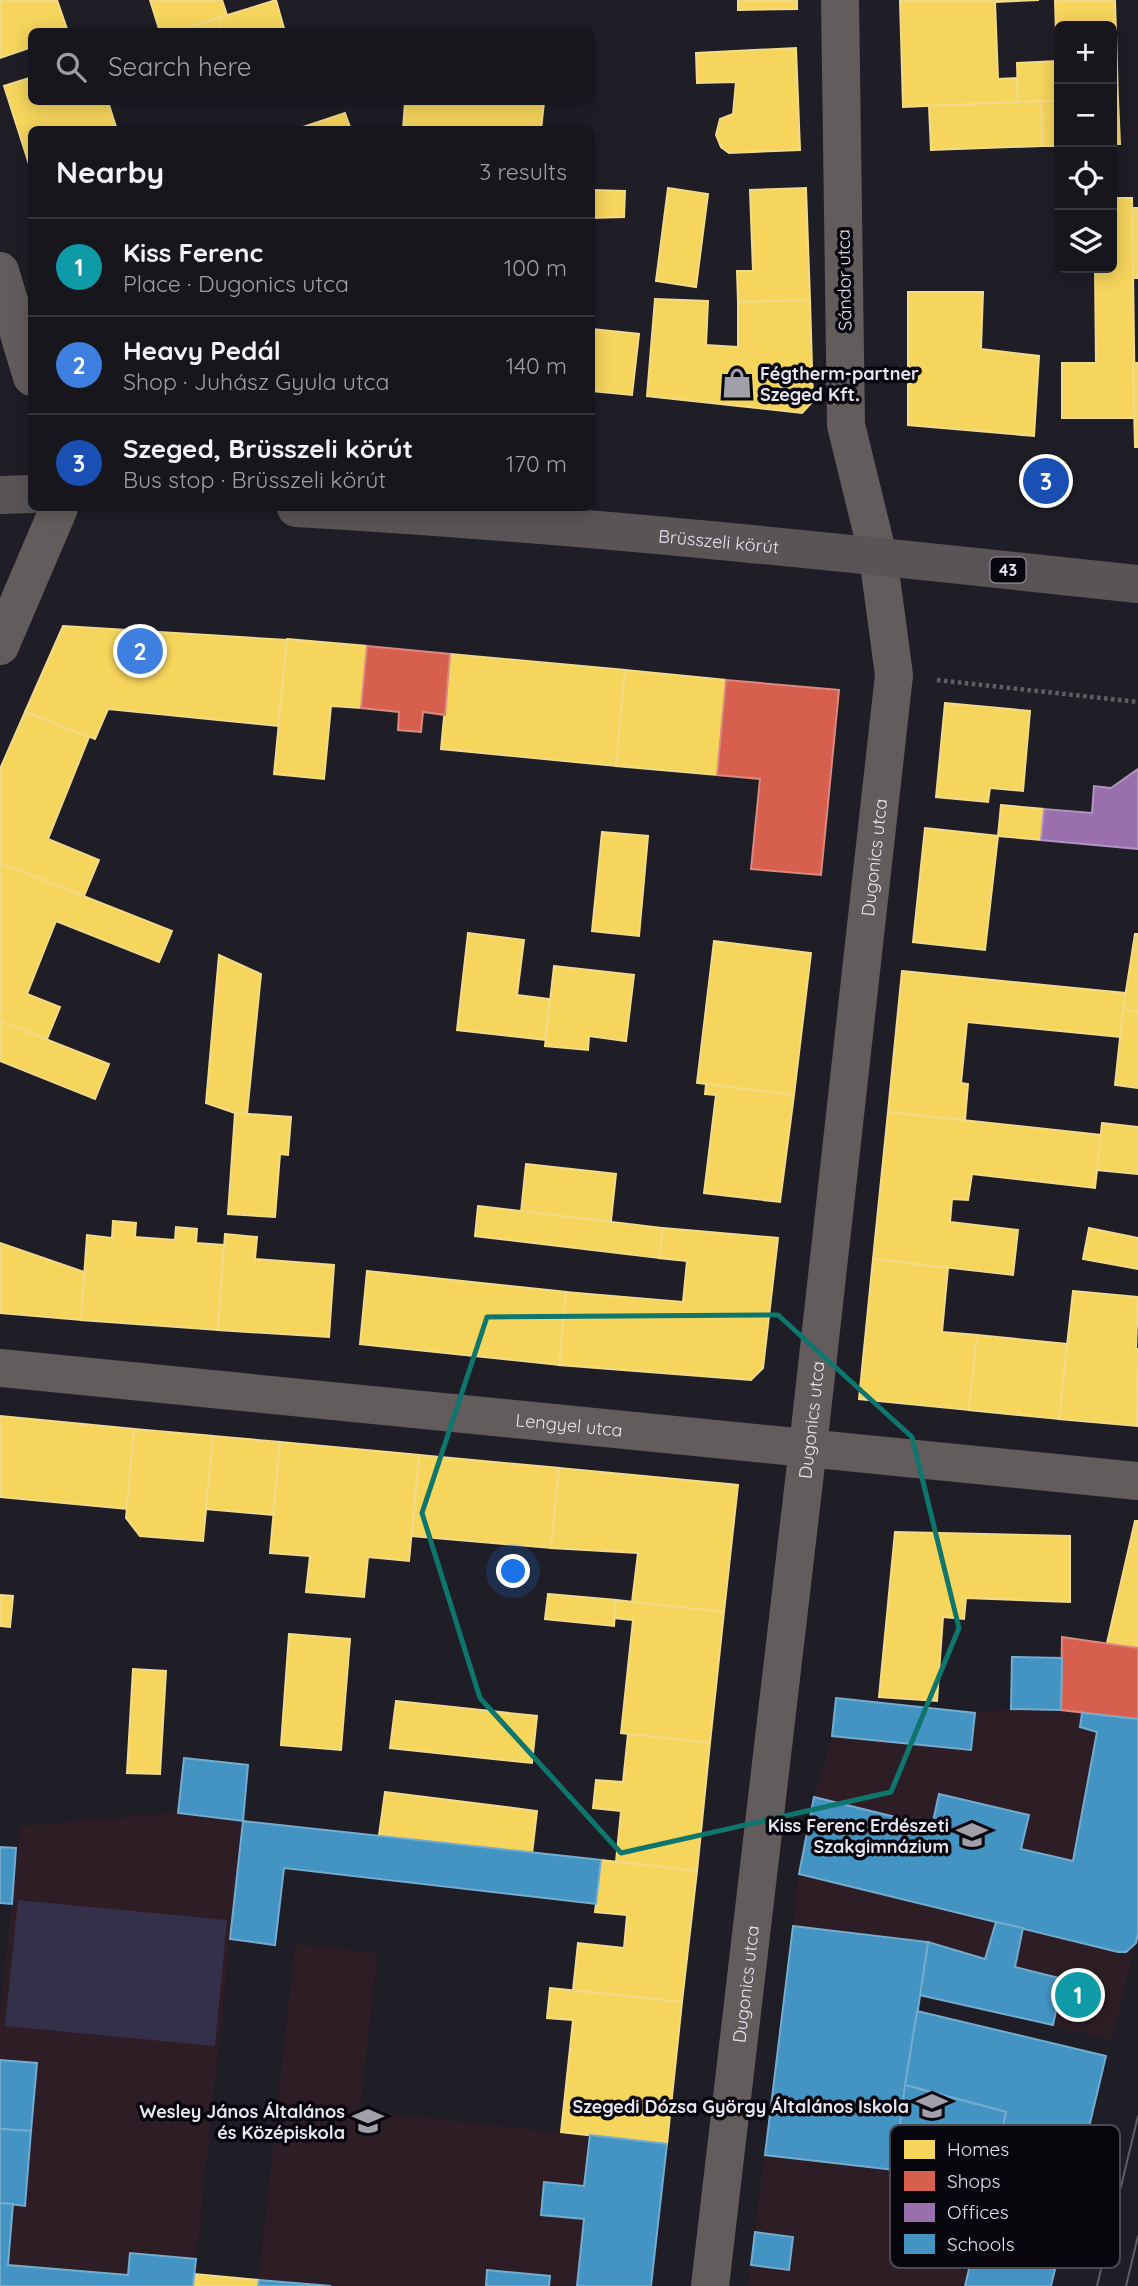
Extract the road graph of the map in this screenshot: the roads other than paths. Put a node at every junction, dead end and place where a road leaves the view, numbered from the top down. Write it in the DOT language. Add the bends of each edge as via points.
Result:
graph roads {
  1 [pos="840,0"];
  2 [pos="0,271"];
  3 [pos="28,364"];
  4 [pos="28,494"];
  5 [pos="0,495"];
  6 [pos="58,511"];
  7 [pos="349,511"];
  8 [pos="878,556"];
  9 [pos="1138,584"];
  10 [pos="0,646"];
  11 [pos="0,1368"];
  12 [pos="808,1447"];
  13 [pos="1138,1481"];
  14 [pos="710,2286"];
  1 -- 8 [label="street, Sándor utca" via="846,425"];
  2 -- 3 [label="street"];
  4 -- 5 [label="main road"];
  6 -- 10 [label="street"];
  7 -- 8 [label="main road, Brüsszeli körút / 43" via="473,518"];
  8 -- 9 [label="main road, Brüsszeli körút / 43"];
  8 -- 12 [label="street, Dugonics utca" via="894,675"];
  11 -- 12 [label="street, Lengyel utca"];
  12 -- 13 [label="street, Lengyel utca"];
  12 -- 14 [label="street, Dugonics utca"];
}
